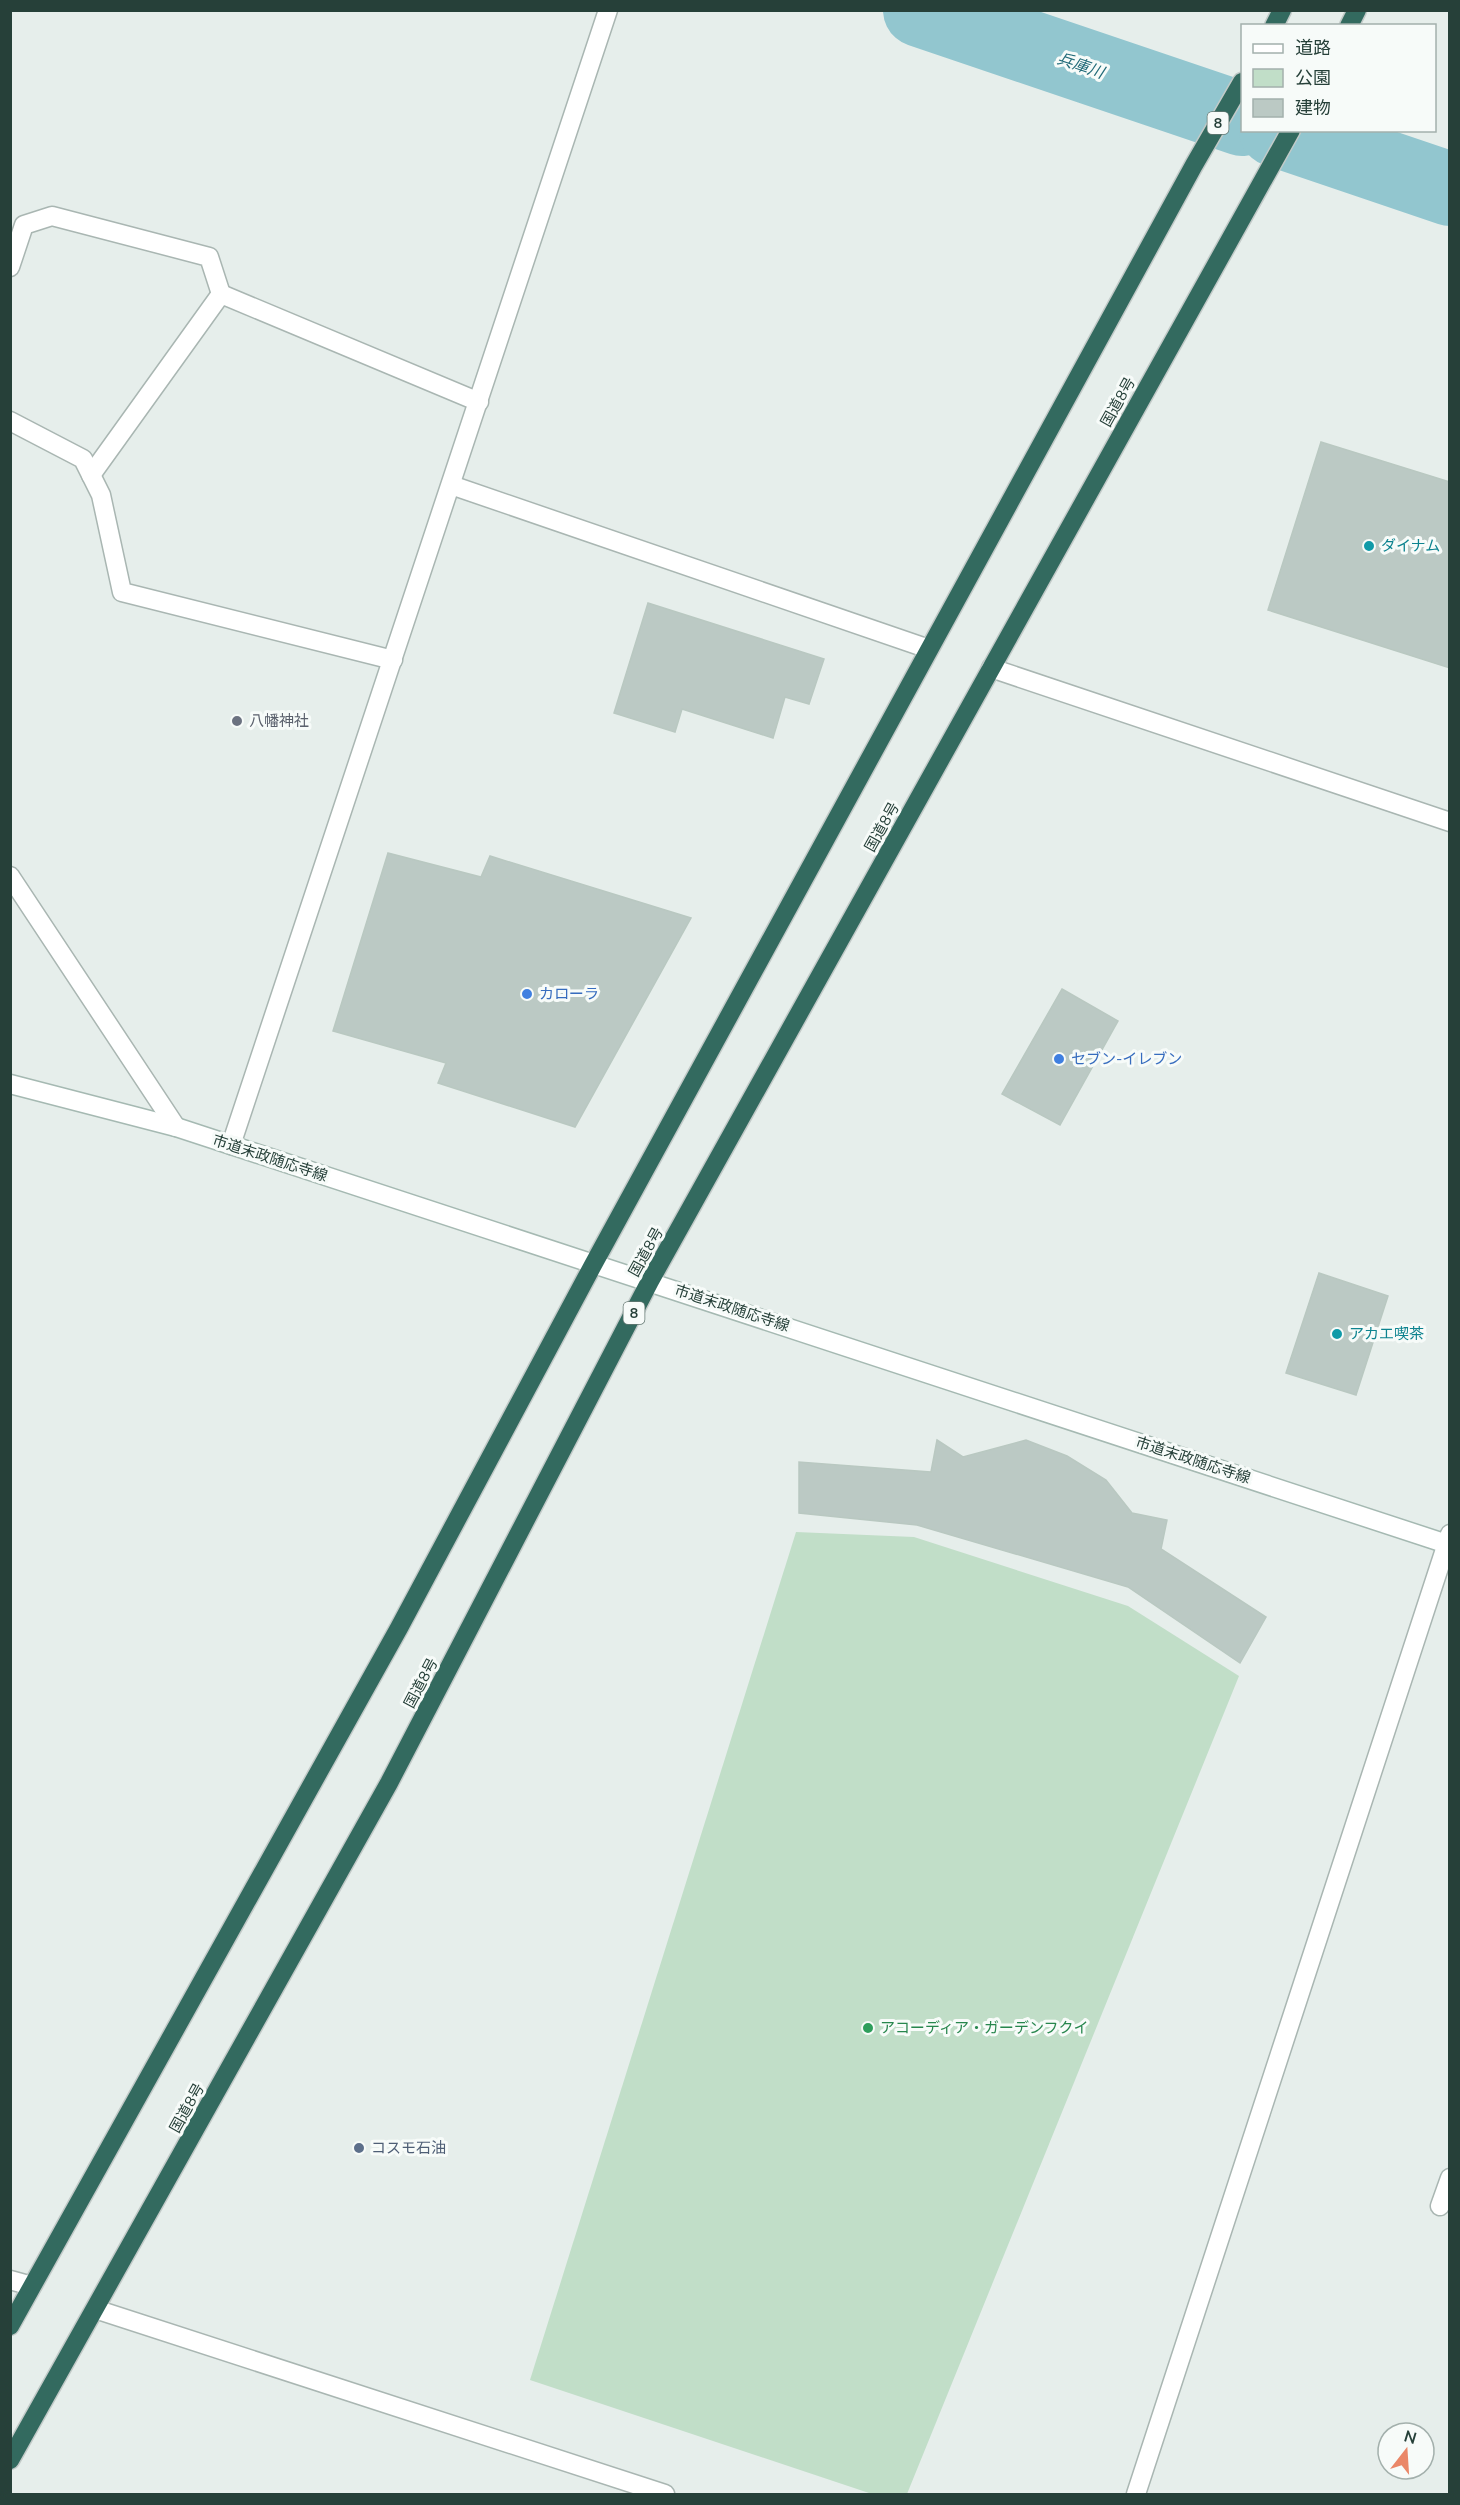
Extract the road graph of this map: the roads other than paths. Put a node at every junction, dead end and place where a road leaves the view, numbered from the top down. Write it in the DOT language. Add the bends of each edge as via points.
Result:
graph roads {
  1 [pos="608,10"];
  2 [pos="1282,10"];
  3 [pos="1357,10"];
  4 [pos="1275,24"];
  5 [pos="1350,24"];
  6 [pos="1241,83"];
  7 [pos="1289,132"];
  8 [pos="10,267"];
  9 [pos="221,294"];
  10 [pos="479,402"];
  11 [pos="10,421"];
  12 [pos="91,475"];
  13 [pos="451,485"];
  14 [pos="929,649"];
  15 [pos="393,660"];
  16 [pos="991,668"];
  17 [pos="1449,822"];
  18 [pos="10,876"];
  19 [pos="10,1084"];
  20 [pos="176,1127"];
  21 [pos="231,1145"];
  22 [pos="593,1265"];
  23 [pos="650,1281"];
  24 [pos="1448,1541"];
  25 [pos="1449,2178"];
  26 [pos="1440,2206"];
  27 [pos="10,2280"];
  28 [pos="32,2286"];
  29 [pos="95,2309"];
  30 [pos="10,2326"];
  31 [pos="10,2460"];
  32 [pos="665,2494"];
  33 [pos="1136,2494"];
  1 -- 10 [label="street"];
  2 -- 4 [label="highway"];
  3 -- 5 [label="highway"];
  6 -- 14 [label="highway, 8"];
  7 -- 16 [label="highway, 国道8号 / 8"];
  8 -- 9 [label="street" via="24,225 52,216 209,257"];
  9 -- 10 [label="street"];
  9 -- 12 [label="street"];
  10 -- 13 [label="street"];
  11 -- 12 [label="street" via="83,459"];
  12 -- 15 [label="street" via="101,495 122,592"];
  13 -- 14 [label="street"];
  13 -- 15 [label="street"];
  14 -- 22 [label="highway, 8"];
  15 -- 21 [label="street"];
  16 -- 17 [label="street"];
  16 -- 23 [label="highway, 国道8号 / 8"];
  18 -- 20 [label="street"];
  19 -- 20 [label="street, 市道末政随応寺線"];
  20 -- 21 [label="street, 市道末政随応寺線"];
  21 -- 22 [label="street, 市道末政随応寺線"];
  22 -- 23 [label="street, 市道末政随応寺線"];
  22 -- 28 [label="highway, 8" via="399,1628"];
  23 -- 24 [label="street, 市道末政随応寺線"];
  23 -- 29 [label="highway, 国道8号 / 8" via="389,1783"];
  24 -- 33 [label="street"];
  25 -- 26 [label="street"];
  27 -- 28 [label="street"];
  28 -- 30 [label="highway, 8"];
  29 -- 31 [label="highway, 国道8号 / 8"];
  29 -- 32 [label="street"];
}
